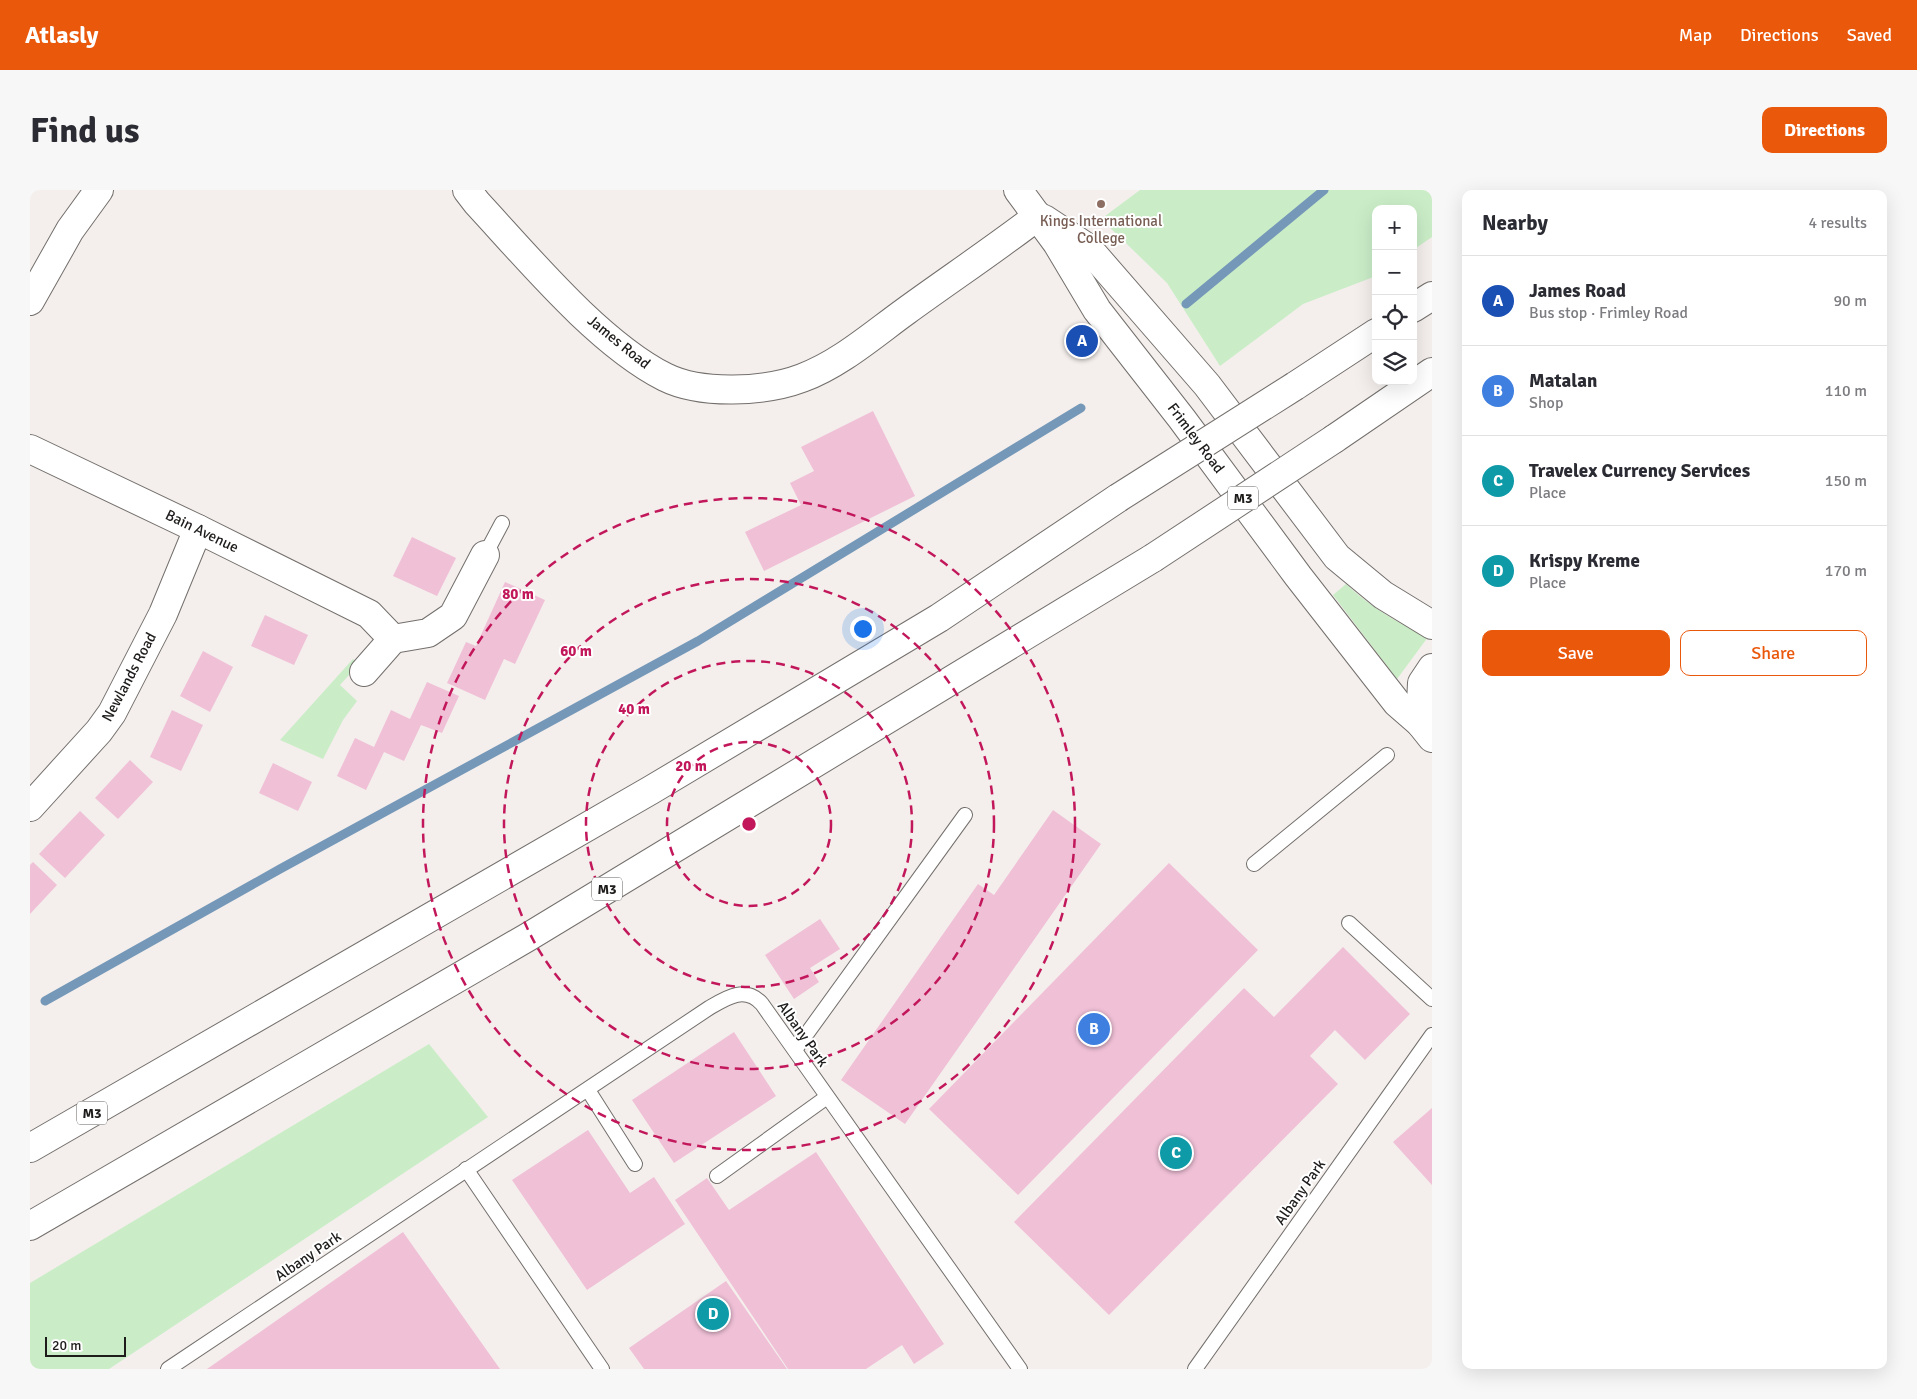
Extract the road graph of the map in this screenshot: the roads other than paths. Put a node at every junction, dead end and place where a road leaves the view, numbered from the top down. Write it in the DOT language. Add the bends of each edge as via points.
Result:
graph roads {
  1 [pos="99,190"];
  2 [pos="467,190"];
  3 [pos="1018,190"];
  4 [pos="1038,216"];
  5 [pos="1432,296"];
  6 [pos="30,301"];
  7 [pos="1417,305"];
  8 [pos="1372,336"];
  9 [pos="1432,372"];
  10 [pos="30,449"];
  11 [pos="502,523"];
  12 [pos="198,529"];
  13 [pos="486,555"];
  14 [pos="1432,625"];
  15 [pos="393,640"];
  16 [pos="1432,668"];
  17 [pos="364,672"];
  18 [pos="1426,731"];
  19 [pos="1387,755"];
  20 [pos="30,806"];
  21 [pos="965,815"];
  22 [pos="1254,864"];
  23 [pos="1349,924"];
  24 [pos="1432,998"];
  25 [pos="1432,1034"];
  26 [pos="795,1050"];
  27 [pos="154,1077"];
  28 [pos="588,1090"];
  29 [pos="827,1097"];
  30 [pos="30,1135"];
  31 [pos="30,1148"];
  32 [pos="635,1164"];
  33 [pos="466,1169"];
  34 [pos="717,1176"];
  35 [pos="57,1212"];
  36 [pos="30,1226"];
  37 [pos="30,1231"];
  38 [pos="168,1369"];
  39 [pos="602,1369"];
  40 [pos="1020,1369"];
  41 [pos="1195,1369"];
  1 -- 6 [label="main road" via="70,230"];
  2 -- 4 [label="main road, James Road" via="566,297 636,360 666,377 691,386 720,389 790,382 824,368"];
  3 -- 4 [label="main road, Frimley Road"];
  4 -- 14 [label="main road, Frimley Road" via="1088,248 1207,385 1337,557 1383,595"];
  4 -- 18 [label="main road, Frimley Road" via="1097,310 1356,653 1399,706"];
  5 -- 7 [label="main road"];
  8 -- 27 [label="main road, M3, bridge" via="1118,498 939,618 642,795"];
  9 -- 35 [label="main road, M3, bridge" via="1153,558 528,937"];
  10 -- 12 [label="main road, Bain Avenue"];
  11 -- 13 [label="lane"];
  12 -- 15 [label="main road, Bain Avenue" via="369,614"];
  12 -- 20 [label="main road, Newlands Road" via="163,614 112,712 100,731"];
  13 -- 15 [label="main road" via="453,616 428,633"];
  15 -- 17 [label="main road"];
  16 -- 18 [label="main road, Frimley Road" via="1422,683"];
  19 -- 22 [label="lane"];
  21 -- 26 [label="lane"];
  23 -- 24 [label="lane"];
  25 -- 41 [label="lane, Albany Park"];
  26 -- 28 [label="lane, Albany Park" via="760,1001 746,994 735,994"];
  26 -- 29 [label="lane, Albany Park"];
  27 -- 30 [label="main road, M3"];
  27 -- 31 [label="main road, M3"];
  28 -- 32 [label="lane"];
  28 -- 33 [label="lane, Albany Park"];
  29 -- 34 [label="lane"];
  29 -- 40 [label="lane, Albany Park"];
  33 -- 38 [label="lane, Albany Park"];
  33 -- 39 [label="lane"];
  35 -- 36 [label="main road, M3"];
  35 -- 37 [label="main road, M3"];
}
